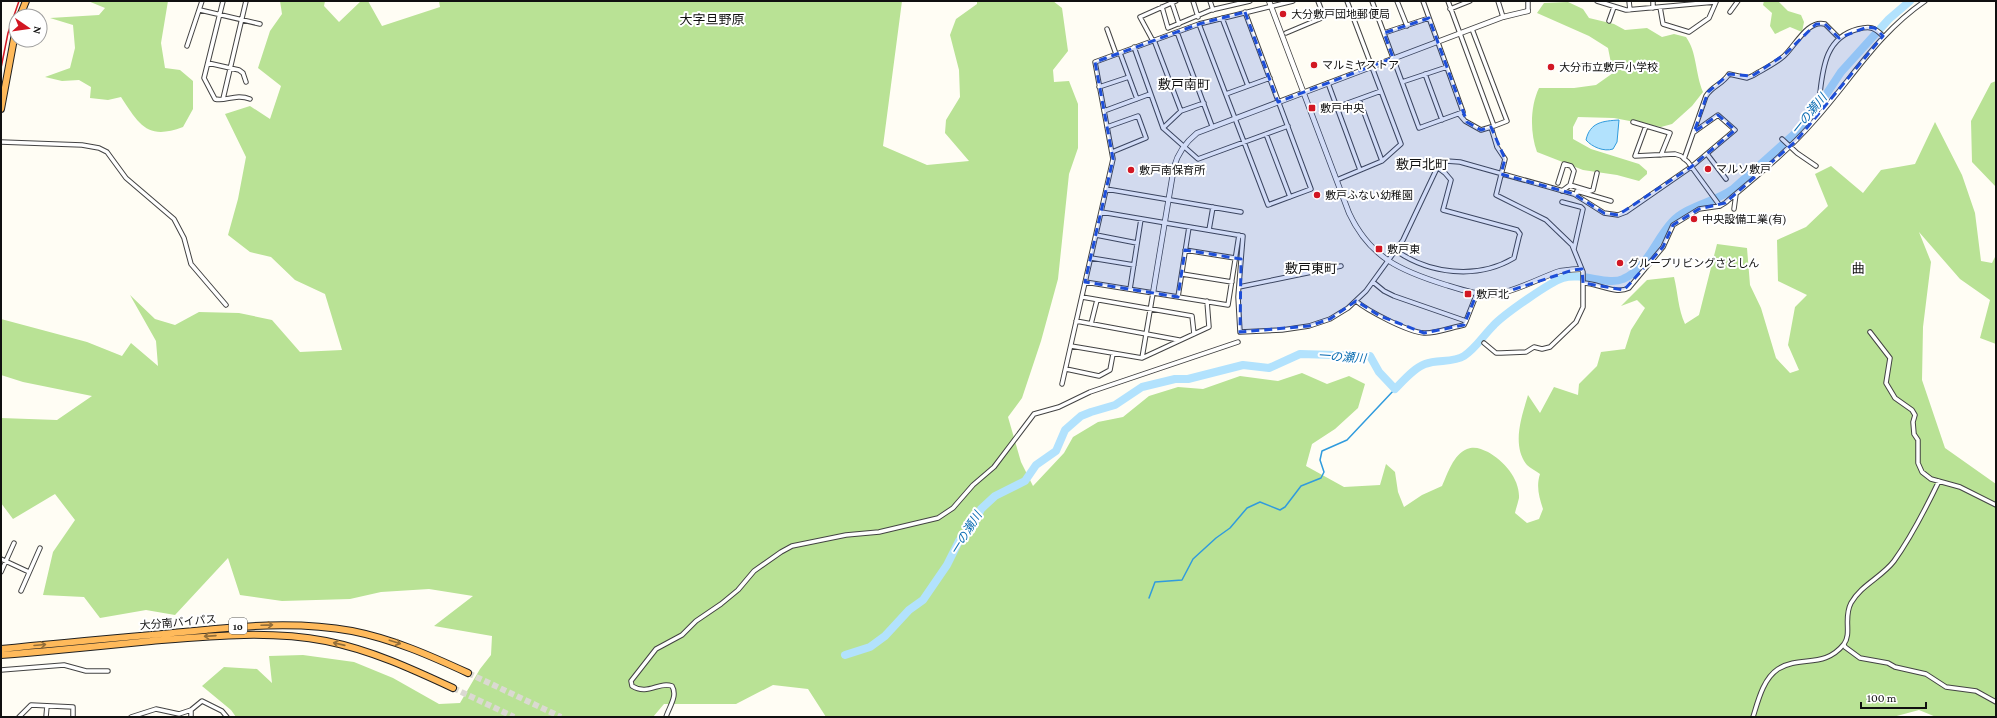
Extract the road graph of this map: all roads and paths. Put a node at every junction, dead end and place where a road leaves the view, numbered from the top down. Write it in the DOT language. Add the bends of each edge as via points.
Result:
graph roads {
  1 [pos="202,1"];
  2 [pos="223,1"];
  3 [pos="246,1"];
  4 [pos="1193,1"];
  5 [pos="1210,1"];
  6 [pos="1250,1"];
  7 [pos="1293,1"];
  8 [pos="1318,1"];
  9 [pos="1347,1"];
  10 [pos="1372,1"];
  11 [pos="1397,1"];
  12 [pos="1423,1"];
  13 [pos="1448,1"];
  14 [pos="1470,1"];
  15 [pos="1498,1"];
  16 [pos="1528,1"];
  17 [pos="1597,1"];
  18 [pos="1629,1"];
  19 [pos="1652,1"];
  20 [pos="1675,1"];
  21 [pos="1738,1"];
  22 [pos="1925,1"];
  23 [pos="1174,2"];
  24 [pos="1606,2"];
  25 [pos="1699,2"];
  26 [pos="1716,2"];
  27 [pos="1270,3"];
  28 [pos="1614,6"];
  29 [pos="1676,6"];
  30 [pos="1162,7"];
  31 [pos="1660,7"];
  32 [pos="1653,8"];
  33 [pos="1450,9"];
  34 [pos="200,10"];
  35 [pos="1213,10"];
  36 [pos="1630,10"];
  37 [pos="1245,12"];
  38 [pos="1528,12"];
  39 [pos="1730,12"];
  40 [pos="220,14"];
  41 [pos="1198,17"];
  42 [pos="1503,17"];
  43 [pos="1222,18"];
  44 [pos="1429,18"];
  45 [pos="242,20"];
  46 [pos="1609,21"];
  47 [pos="260,24"];
  48 [pos="1179,24"];
  49 [pos="1199,24"];
  50 [pos="1407,26"];
  51 [pos="1107,29"];
  52 [pos="1472,29"];
  53 [pos="1177,32"];
  54 [pos="1286,33"];
  55 [pos="1384,33"];
  56 [pos="1460,33"];
  57 [pos="1882,35"];
  58 [pos="1839,38"];
  59 [pos="1154,40"];
  60 [pos="1438,42"];
  61 [pos="187,46"];
  62 [pos="1134,47"];
  63 [pos="12,48"];
  64 [pos="1118,54"];
  65 [pos="1393,58"];
  66 [pos="208,63"];
  67 [pos="1372,66"];
  68 [pos="1447,67"];
  69 [pos="230,68"];
  70 [pos="1425,74"];
  71 [pos="1129,77"];
  72 [pos="1270,78"];
  73 [pos="246,82"];
  74 [pos="1402,82"];
  75 [pos="1328,83"];
  76 [pos="1248,86"];
  77 [pos="1099,87"];
  78 [pos="1381,91"];
  79 [pos="1303,92"];
  80 [pos="1820,93"];
  81 [pos="1150,94"];
  82 [pos="1226,94"];
  83 [pos="223,98"];
  84 [pos="250,99"];
  85 [pos="1137,99"];
  86 [pos="1359,99"];
  87 [pos="1278,102"];
  88 [pos="1204,103"];
  89 [pos="1337,107"];
  90 [pos="1,109"];
  91 [pos="1104,111"];
  92 [pos="1181,111"];
  93 [pos="1459,114"];
  94 [pos="1235,118"];
  95 [pos="1442,120"];
  96 [pos="1633,122"];
  97 [pos="1212,126"];
  98 [pos="1288,126"];
  99 [pos="1646,126"];
  100 [pos="1107,127"];
  101 [pos="1163,128"];
  102 [pos="1694,132"];
  103 [pos="1266,134"];
  104 [pos="1783,140"];
  105 [pos="1,142"];
  106 [pos="1244,142"];
  107 [pos="1184,146"];
  108 [pos="1789,146"];
  109 [pos="1112,152"];
  110 [pos="1707,154"];
  111 [pos="1661,155"];
  112 [pos="1684,159"];
  113 [pos="1382,161"];
  114 [pos="1816,166"];
  115 [pos="1437,167"];
  116 [pos="1691,167"];
  117 [pos="1360,170"];
  118 [pos="1597,173"];
  119 [pos="1501,174"];
  120 [pos="1339,179"];
  121 [pos="1726,179"];
  122 [pos="1558,183"];
  123 [pos="1570,185"];
  124 [pos="1106,189"];
  125 [pos="1562,191"];
  126 [pos="1736,194"];
  127 [pos="1576,195"];
  128 [pos="1290,197"];
  129 [pos="1168,200"];
  130 [pos="1611,201"];
  131 [pos="1562,202"];
  132 [pos="1719,205"];
  133 [pos="1214,207"];
  134 [pos="1734,209"];
  135 [pos="1101,212"];
  136 [pos="1241,212"];
  137 [pos="1141,219"];
  138 [pos="1165,223"];
  139 [pos="1189,227"];
  140 [pos="1209,230"];
  141 [pos="1096,235"];
  142 [pos="1239,235"];
  143 [pos="1137,243"];
  144 [pos="1574,249"];
  145 [pos="1185,250"];
  146 [pos="1395,250"];
  147 [pos="1091,258"];
  148 [pos="1235,258"];
  149 [pos="1387,261"];
  150 [pos="1134,265"];
  151 [pos="1341,266"];
  152 [pos="1582,270"];
  153 [pos="1182,274"];
  154 [pos="1085,282"];
  155 [pos="1232,282"];
  156 [pos="1373,282"];
  157 [pos="1583,282"];
  158 [pos="1239,287"];
  159 [pos="1130,289"];
  160 [pos="1153,293"];
  161 [pos="1477,293"];
  162 [pos="1082,297"];
  163 [pos="1178,297"];
  164 [pos="1097,300"];
  165 [pos="1207,301"];
  166 [pos="1356,301"];
  167 [pos="226,305"];
  168 [pos="1151,310"];
  169 [pos="1076,321"];
  170 [pos="1466,321"];
  171 [pos="1091,324"];
  172 [pos="1870,332"];
  173 [pos="1147,334"];
  174 [pos="1194,334"];
  175 [pos="1180,340"];
  176 [pos="1238,342"];
  177 [pos="1484,342"];
  178 [pos="1071,346"];
  179 [pos="1113,354"];
  180 [pos="1142,358"];
  181 [pos="1066,370"];
  182 [pos="1062,384"];
  183 [pos="1939,481"];
  184 [pos="1996,505"];
  185 [pos="14,543"];
  186 [pos="40,548"];
  187 [pos="1,559"];
  188 [pos="6,561"];
  189 [pos="1,572"];
  190 [pos="29,572"];
  191 [pos="21,591"];
  192 [pos="1844,644"];
  193 [pos="1,649"];
  194 [pos="1,655"];
  195 [pos="1,670"];
  196 [pos="108,671"];
  197 [pos="468,673"];
  198 [pos="453,688"];
  199 [pos="1996,702"];
  200 [pos="47,706"];
  201 [pos="191,710"];
  202 [pos="222,711"];
  203 [pos="20,716"];
  204 [pos="46,717"];
  205 [pos="72,717"];
  206 [pos="131,717"];
  207 [pos="191,717"];
  208 [pos="220,717"];
  209 [pos="227,717"];
  210 [pos="666,717"];
  211 [pos="1753,717"];
  1 -- 34 [label="street"];
  2 -- 40 [label="street"];
  3 -- 45 [label="street"];
  4 -- 41 [label="street"];
  5 -- 35 [label="street"];
  6 -- 35 [label="street"];
  7 -- 27 [label="street"];
  8 -- 54 [label="street" via="1324,17"];
  9 -- 67 [label="street"];
  10 -- 55 [label="street"];
  11 -- 50 [label="street"];
  12 -- 44 [label="street"];
  13 -- 33 [label="street"];
  14 -- 33 [label="street"];
  15 -- 42 [label="street"];
  16 -- 38 [label="street"];
  17 -- 24 [label="street"];
  18 -- 36 [label="street"];
  19 -- 32 [label="street"];
  20 -- 29 [label="street"];
  21 -- 39 [label="street"];
  22 -- 57 [label="street"];
  23 -- 30 [label="street"];
  23 -- 48 [label="street"];
  24 -- 28 [label="street"];
  25 -- 26 [label="street"];
  25 -- 29 [label="street"];
  26 -- 31 [label="street" via="1709,18 1688,32 1663,24"];
  27 -- 37 [label="street"];
  27 -- 79 [label="street"];
  28 -- 36 [label="street"];
  28 -- 46 [label="street"];
  29 -- 31 [label="street"];
  30 -- 48 [label="street" via="1168,28"];
  30 -- 59 [label="street" via="1140,17"];
  31 -- 32 [label="street"];
  32 -- 36 [label="street"];
  33 -- 56 [label="street"];
  34 -- 40 [label="street"];
  34 -- 61 [label="street"];
  35 -- 41 [label="street"];
  37 -- 43 [label="street"];
  37 -- 72 [label="street"];
  38 -- 42 [label="street"];
  40 -- 45 [label="street"];
  40 -- 66 [label="street"];
  41 -- 48 [label="street"];
  42 -- 52 [label="street"];
  43 -- 49 [label="street"];
  43 -- 76 [label="street"];
  44 -- 50 [label="street"];
  44 -- 60 [label="street"];
  45 -- 47 [label="street"];
  45 -- 69 [label="street"];
  49 -- 53 [label="street"];
  49 -- 82 [label="street"];
  50 -- 55 [label="street"];
  51 -- 64 [label="street"];
  52 -- 56 [label="street"];
  52 -- 56 [label="street" via="1507,121 1494,126"];
  53 -- 59 [label="street"];
  53 -- 88 [label="street"];
  55 -- 65 [label="street"];
  56 -- 60 [label="street"];
  57 -- 58 [label="street" via="1875,28 1867,27 1852,30"];
  57 -- 108 [label="street" via="1814,121"];
  58 -- 80 [label="street" via="1827,53"];
  58 -- 102 [label="street" via="1825,24 1816,24 1808,29 1784,56 1752,76 1747,78 1729,74 1724,82 1708,92"];
  59 -- 62 [label="street"];
  59 -- 92 [label="street"];
  60 -- 65 [label="street"];
  60 -- 68 [label="street"];
  62 -- 64 [label="street"];
  62 -- 81 [label="street"];
  63 -- 90 [label="highway"];
  64 -- 71 [label="street"];
  64 -- 77 [label="street" via="1095,62"];
  65 -- 67 [label="street"];
  65 -- 74 [label="street"];
  66 -- 69 [label="street"];
  66 -- 83 [label="street" via="205,82 215,98"];
  67 -- 75 [label="street"];
  67 -- 78 [label="street"];
  68 -- 70 [label="street"];
  68 -- 93 [label="street" via="1464,112"];
  69 -- 73 [label="street" via="241,72"];
  69 -- 83 [label="street"];
  70 -- 74 [label="street"];
  70 -- 95 [label="street"];
  71 -- 77 [label="street"];
  71 -- 85 [label="street"];
  72 -- 76 [label="street"];
  72 -- 87 [label="street"];
  74 -- 95 [label="street" via="1419,128"];
  75 -- 79 [label="street"];
  75 -- 89 [label="street"];
  76 -- 82 [label="street"];
  77 -- 91 [label="street"];
  78 -- 86 [label="street"];
  78 -- 113 [label="street" via="1401,144"];
  79 -- 87 [label="street"];
  79 -- 149 [label="street" via="1354,224"];
  81 -- 85 [label="street"];
  81 -- 101 [label="street"];
  82 -- 94 [label="street"];
  83 -- 84 [label="street" via="233,96"];
  85 -- 91 [label="street"];
  86 -- 89 [label="street"];
  86 -- 113 [label="street"];
  87 -- 94 [label="street"];
  87 -- 98 [label="street"];
  88 -- 92 [label="street"];
  88 -- 97 [label="street"];
  89 -- 117 [label="street"];
  91 -- 100 [label="street"];
  92 -- 101 [label="street"];
  93 -- 95 [label="street"];
  93 -- 119 [label="street" via="1465,121 1481,130 1491,127 1497,147 1505,159"];
  94 -- 97 [label="street"];
  94 -- 106 [label="street"];
  96 -- 99 [label="street"];
  97 -- 107 [label="street" via="1197,133"];
  98 -- 103 [label="street"];
  98 -- 128 [label="street" via="1311,189"];
  99 -- 111 [label="street" via="1670,133"];
  99 -- 111 [label="street" via="1635,156"];
  100 -- 109 [label="street"];
  100 -- 109 [label="street" via="1138,116 1146,138"];
  101 -- 107 [label="street"];
  102 -- 110 [label="street" via="1718,115 1735,130"];
  102 -- 112 [label="street"];
  103 -- 106 [label="street"];
  103 -- 128 [label="street"];
  104 -- 108 [label="street"];
  105 -- 167 [label="street" via="82,145 107,152 126,178 174,219 184,238 191,264"];
  106 -- 107 [label="street" via="1198,159"];
  106 -- 128 [label="street" via="1268,205"];
  107 -- 129 [label="street" via="1176,160"];
  108 -- 114 [label="street"];
  108 -- 126 [label="street"];
  109 -- 124 [label="street" via="1113,159"];
  110 -- 116 [label="street"];
  110 -- 121 [label="street"];
  111 -- 112 [label="street" via="1675,154"];
  112 -- 116 [label="street"];
  113 -- 117 [label="street"];
  115 -- 119 [label="street" via="1441,163 1452,161"];
  115 -- 146 [label="street" via="1408,231"];
  115 -- 146 [label="street" via="1451,180 1443,210 1517,230 1520,237 1514,258 1486,270 1468,273 1416,263"];
  116 -- 127 [label="street" via="1626,212 1618,214 1604,213"];
  116 -- 132 [label="street"];
  117 -- 120 [label="street"];
  118 -- 123 [label="street" via="1593,190"];
  119 -- 125 [label="street"];
  119 -- 144 [label="street" via="1496,195 1546,220"];
  122 -- 123 [label="street" via="1564,164 1574,170"];
  123 -- 125 [label="street"];
  124 -- 129 [label="street"];
  124 -- 135 [label="street"];
  125 -- 127 [label="street"];
  126 -- 132 [label="street"];
  126 -- 134 [label="street"];
  127 -- 130 [label="street" via="1577,191"];
  129 -- 133 [label="street"];
  129 -- 138 [label="street"];
  131 -- 144 [label="street" via="1581,207 1583,210"];
  132 -- 157 [label="street" via="1699,209 1673,225 1663,246 1629,288 1624,290"];
  133 -- 136 [label="street"];
  133 -- 140 [label="street"];
  135 -- 137 [label="street"];
  135 -- 141 [label="street"];
  137 -- 138 [label="street"];
  137 -- 143 [label="street"];
  138 -- 139 [label="street"];
  138 -- 160 [label="street"];
  139 -- 140 [label="street"];
  139 -- 145 [label="street"];
  140 -- 142 [label="street"];
  141 -- 143 [label="street"];
  141 -- 147 [label="street"];
  142 -- 148 [label="street"];
  142 -- 158 [label="street" via="1243,236"];
  143 -- 150 [label="street"];
  144 -- 152 [label="street"];
  145 -- 148 [label="street"];
  145 -- 153 [label="street"];
  146 -- 149 [label="street"];
  147 -- 150 [label="street"];
  147 -- 154 [label="street"];
  148 -- 155 [label="street"];
  149 -- 156 [label="street"];
  149 -- 161 [label="street" via="1416,276"];
  150 -- 159 [label="street"];
  151 -- 158 [label="street"];
  152 -- 157 [label="street"];
  152 -- 161 [label="street" via="1560,272 1501,293"];
  153 -- 155 [label="street"];
  153 -- 163 [label="street"];
  154 -- 159 [label="street"];
  154 -- 162 [label="street"];
  155 -- 165 [label="street" via="1228,305"];
  156 -- 166 [label="street"];
  156 -- 170 [label="street" via="1384,292"];
  157 -- 177 [label="street" via="1583,307 1576,322 1550,347 1534,347 1526,352 1496,353"];
  158 -- 166 [label="street" via="1240,332 1309,326 1330,319"];
  159 -- 160 [label="street"];
  160 -- 163 [label="street"];
  160 -- 168 [label="street"];
  161 -- 170 [label="street"];
  162 -- 164 [label="street"];
  162 -- 169 [label="street"];
  163 -- 165 [label="street"];
  164 -- 168 [label="street"];
  164 -- 171 [label="street"];
  165 -- 174 [label="street" via="1209,327"];
  166 -- 170 [label="street" via="1380,316 1424,333 1464,325"];
  168 -- 173 [label="street"];
  168 -- 174 [label="street" via="1192,316"];
  169 -- 171 [label="street"];
  169 -- 178 [label="street"];
  171 -- 173 [label="street"];
  172 -- 183 [label="street" via="1890,358 1886,378 1888,389 1915,415 1914,434 1918,440 1918,463 1922,472"];
  173 -- 175 [label="street"];
  173 -- 180 [label="street"];
  174 -- 175 [label="street"];
  175 -- 180 [label="street"];
  176 -- 210 [label="street" via="1090,392 1059,407 1034,414 994,467 973,484 953,508 938,518 879,532 846,535 792,546 781,552 754,572 738,590 696,621 682,635 656,649 631,682 632,686 642,691 672,686 673,701"];
  178 -- 179 [label="street"];
  178 -- 181 [label="street"];
  179 -- 180 [label="street"];
  179 -- 181 [label="street" via="1110,370 1099,376"];
  181 -- 182 [label="street"];
  183 -- 184 [label="street" via="1960,487"];
  183 -- 192 [label="street" via="1894,560 1852,603 1846,615 1848,637"];
  185 -- 188 [label="street"];
  186 -- 190 [label="street"];
  187 -- 188 [label="street"];
  188 -- 189 [label="street"];
  188 -- 190 [label="street"];
  190 -- 191 [label="street"];
  192 -- 199 [label="street" via="1860,658 1926,674 1946,687 1976,691"];
  192 -- 211 [label="street" via="1826,659 1790,664 1777,670 1763,689"];
  193 -- 197 [label="highway, 大分南バイパス / 10, one-way" via="245,626 301,625 352,631 382,638"];
  198 -- 194 [label="highway, 大分南バイパス / 10, one-way" via="392,660 358,649 327,641 282,635 210,636"];
  195 -- 196 [label="street" via="64,665"];
  200 -- 203 [label="street" via="30,706"];
  200 -- 204 [label="street"];
  200 -- 205 [label="street" via="73,707"];
  201 -- 202 [label="street" via="202,701"];
  201 -- 206 [label="street" via="175,714 153,710"];
  201 -- 207 [label="street"];
  202 -- 208 [label="street"];
  202 -- 209 [label="street"];
}
